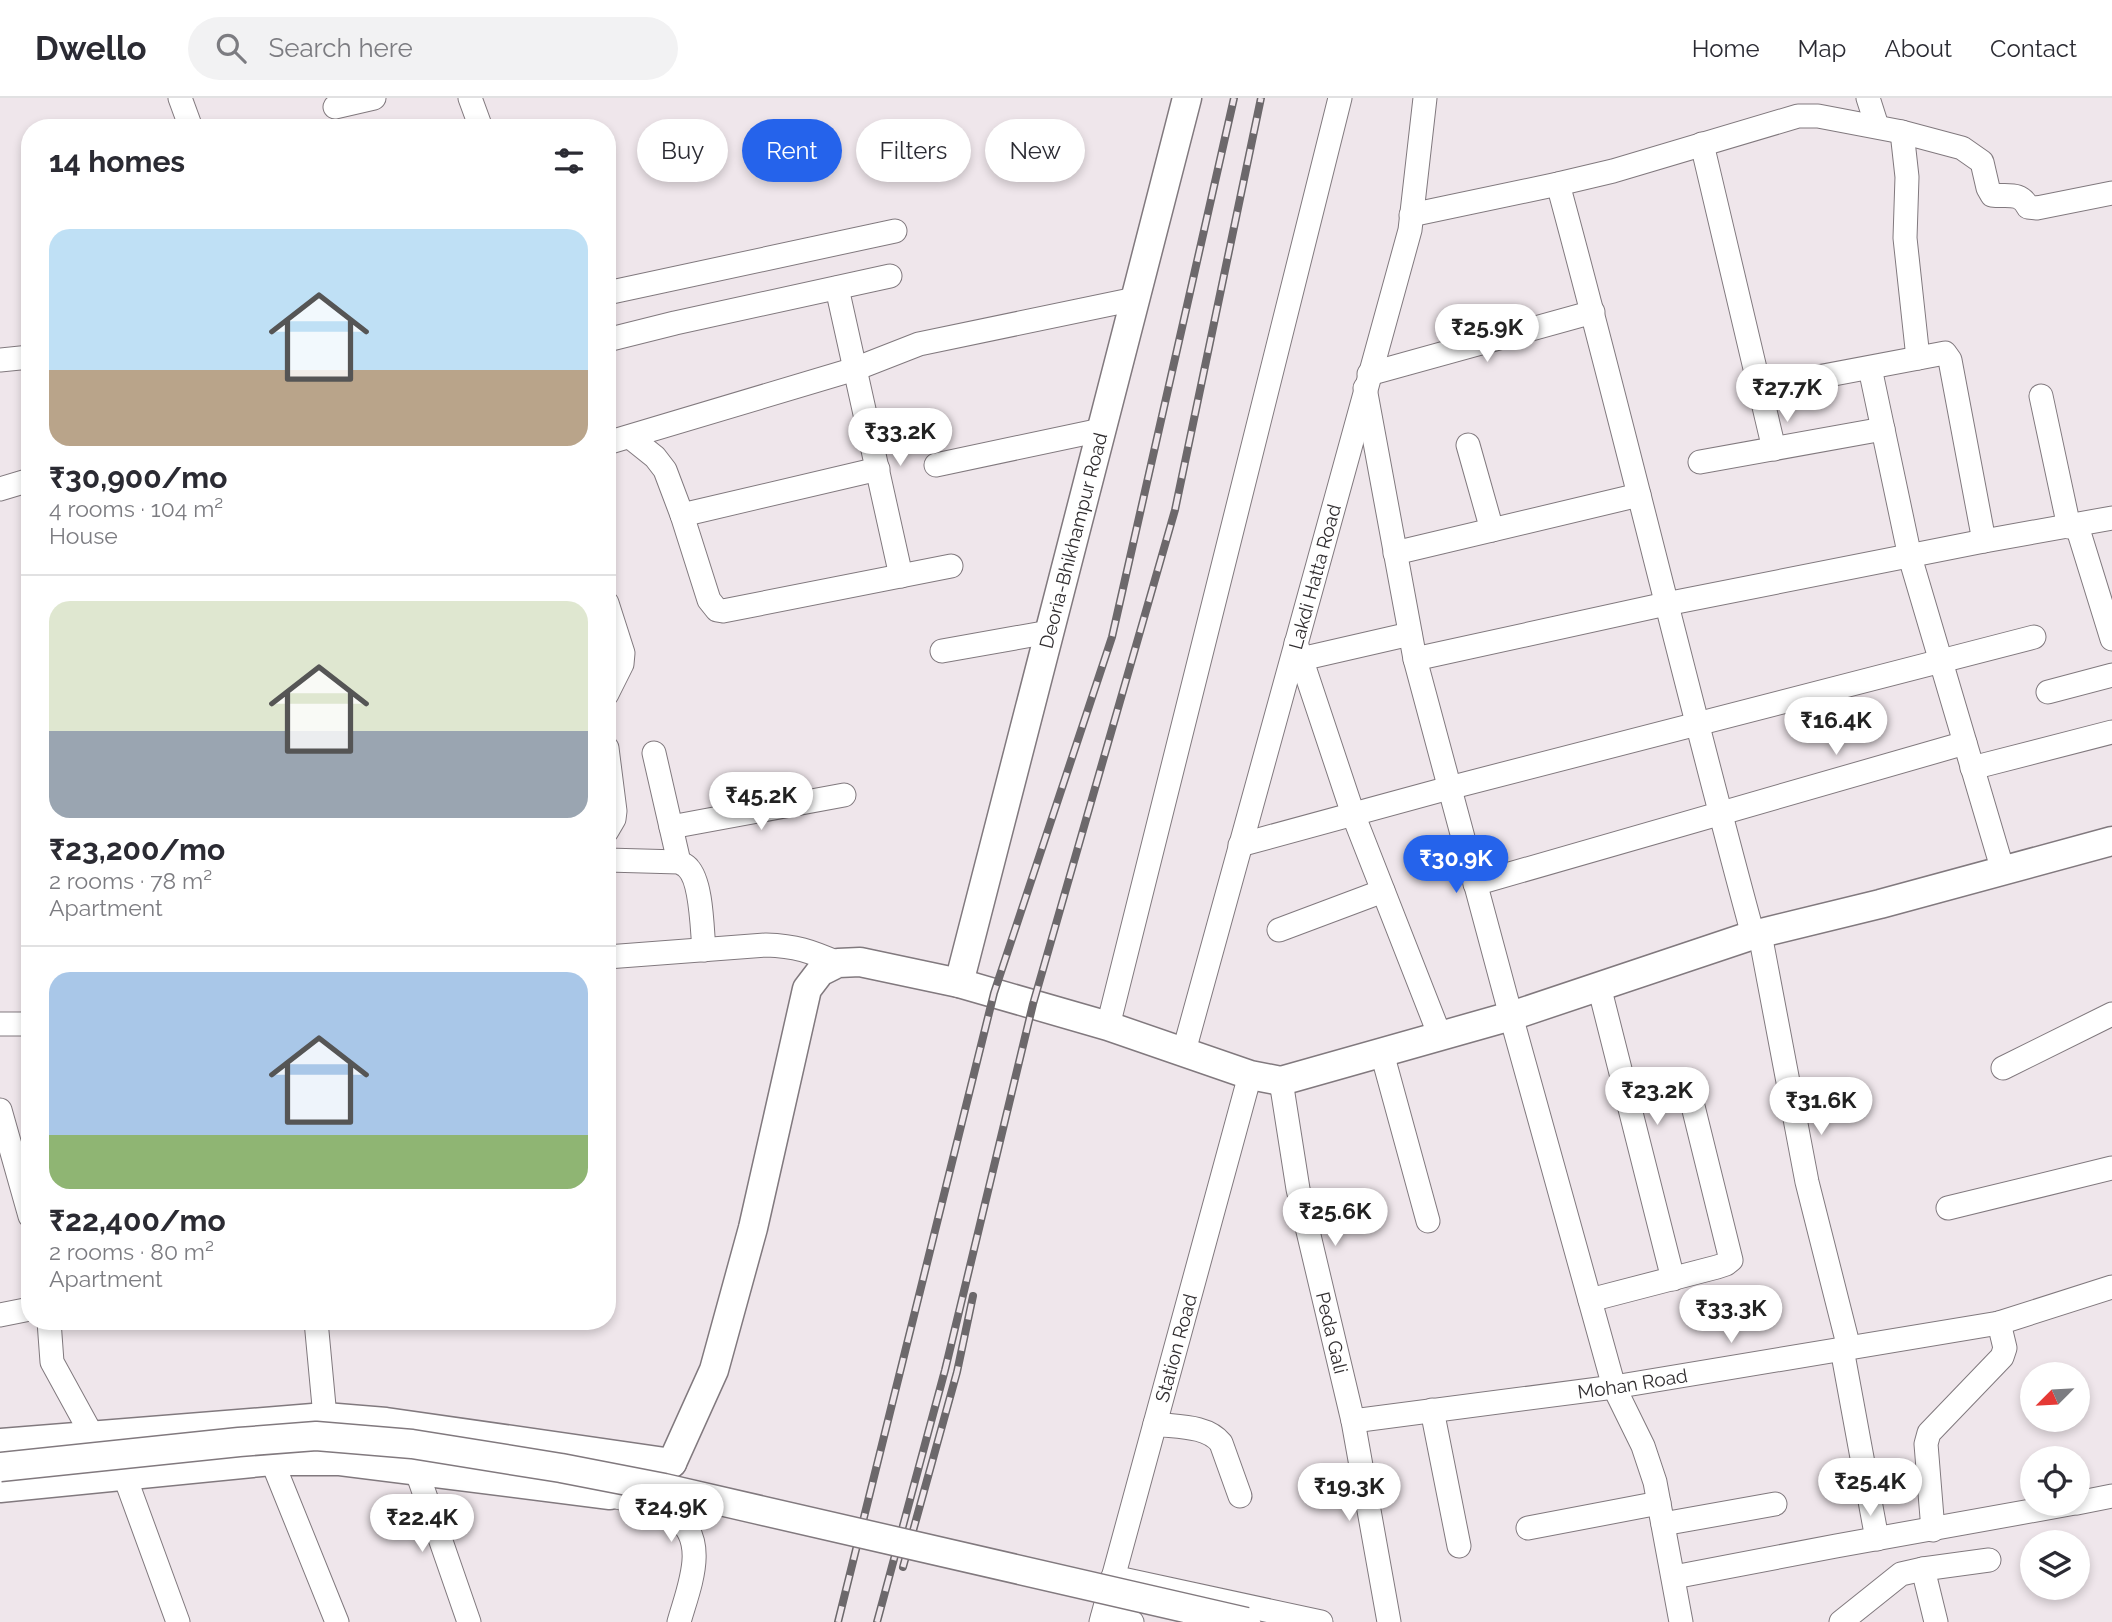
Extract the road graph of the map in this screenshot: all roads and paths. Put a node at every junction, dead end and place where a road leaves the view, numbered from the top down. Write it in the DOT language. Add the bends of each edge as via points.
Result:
graph roads {
  1 [pos="180,98"];
  2 [pos="374,98"];
  3 [pos="470,98"];
  4 [pos="1186,98"];
  5 [pos="1340,98"];
  6 [pos="1425,98"];
  7 [pos="1868,98"];
  8 [pos="336,111"];
  9 [pos="188,119"];
  10 [pos="478,119"];
  11 [pos="1877,126"];
  12 [pos="1902,132"];
  13 [pos="1702,144"];
  14 [pos="1558,184"];
  15 [pos="2112,193"];
  16 [pos="1411,215"];
  17 [pos="895,231"];
  18 [pos="890,276"];
  19 [pos="836,288"];
  20 [pos="616,291"];
  21 [pos="1135,299"];
  22 [pos="1592,312"];
  23 [pos="616,338"];
  24 [pos="21,358"];
  25 [pos="1918,358"];
  26 [pos="0,360"];
  27 [pos="1870,368"];
  28 [pos="855,369"];
  29 [pos="1367,381"];
  30 [pos="1760,388"];
  31 [pos="2041,396"];
  32 [pos="1101,429"];
  33 [pos="1883,429"];
  34 [pos="630,437"];
  35 [pos="616,441"];
  36 [pos="1468,446"];
  37 [pos="1774,449"];
  38 [pos="1700,462"];
  39 [pos="936,465"];
  40 [pos="877,469"];
  41 [pos="21,484"];
  42 [pos="0,489"];
  43 [pos="1639,495"];
  44 [pos="682,515"];
  45 [pos="2112,518"];
  46 [pos="2073,526"];
  47 [pos="1492,530"];
  48 [pos="1984,541"];
  49 [pos="1395,553"];
  50 [pos="1910,557"];
  51 [pos="950,566"];
  52 [pos="901,576"];
  53 [pos="1666,604"];
  54 [pos="616,631"];
  55 [pos="1049,632"];
  56 [pos="1410,634"];
  57 [pos="2034,637"];
  58 [pos="2112,639"];
  59 [pos="1298,651"];
  60 [pos="942,652"];
  61 [pos="1415,659"];
  62 [pos="1941,662"];
  63 [pos="2112,675"];
  64 [pos="616,676"];
  65 [pos="2048,692"];
  66 [pos="1697,725"];
  67 [pos="2112,732"];
  68 [pos="1965,743"];
  69 [pos="654,753"];
  70 [pos="1972,768"];
  71 [pos="1449,788"];
  72 [pos="844,795"];
  73 [pos="1720,813"];
  74 [pos="1353,814"];
  75 [pos="671,827"];
  76 [pos="2112,841"];
  77 [pos="1240,845"];
  78 [pos="616,860"];
  79 [pos="678,862"];
  80 [pos="2003,871"];
  81 [pos="1475,884"];
  82 [pos="1383,891"];
  83 [pos="1279,930"];
  84 [pos="1756,935"];
  85 [pos="704,950"];
  86 [pos="616,956"];
  87 [pos="838,963"];
  88 [pos="959,983"];
  89 [pos="1599,986"];
  90 [pos="2112,1014"];
  91 [pos="1511,1016"];
  92 [pos="0,1024"];
  93 [pos="21,1024"];
  94 [pos="1108,1026"];
  95 [pos="1440,1036"];
  96 [pos="1184,1051"];
  97 [pos="1382,1053"];
  98 [pos="2003,1068"];
  99 [pos="1250,1075"];
  100 [pos="1281,1081"];
  101 [pos="1688,1086"];
  102 [pos="0,1110"];
  103 [pos="2112,1168"];
  104 [pos="21,1184"];
  105 [pos="1948,1208"];
  106 [pos="1428,1221"];
  107 [pos="1673,1279"];
  108 [pos="2112,1287"];
  109 [pos="1590,1300"];
  110 [pos="21,1310"];
  111 [pos="0,1315"];
  112 [pos="1999,1323"];
  113 [pos="50,1330"];
  114 [pos="317,1330"];
  115 [pos="1845,1349"];
  116 [pos="1614,1387"];
  117 [pos="1432,1410"];
  118 [pos="326,1417"];
  119 [pos="1353,1421"];
  120 [pos="1155,1424"];
  121 [pos="92,1435"];
  122 [pos="0,1443"];
  123 [pos="272,1461"];
  124 [pos="672,1463"];
  125 [pos="0,1467"];
  126 [pos="417,1472"];
  127 [pos="125,1477"];
  128 [pos="0,1488"];
  129 [pos="610,1495"];
  130 [pos="1240,1496"];
  131 [pos="2112,1496"];
  132 [pos="2090,1500"];
  133 [pos="1775,1504"];
  134 [pos="1661,1514"];
  135 [pos="2020,1514"];
  136 [pos="1528,1528"];
  137 [pos="1933,1530"];
  138 [pos="1877,1539"];
  139 [pos="1459,1546"];
  140 [pos="1989,1560"];
  141 [pos="1923,1569"];
  142 [pos="1113,1577"];
  143 [pos="1674,1577"];
  144 [pos="1102,1619"];
  145 [pos="178,1622"];
  146 [pos="337,1622"];
  147 [pos="469,1622"];
  148 [pos="679,1622"];
  149 [pos="1132,1622"];
  150 [pos="1246,1622"];
  151 [pos="1321,1622"];
  152 [pos="1389,1622"];
  153 [pos="1681,1622"];
  154 [pos="1841,1622"];
  155 [pos="1936,1622"];
  1 -- 9 [label="street"];
  2 -- 8 [label="street"];
  3 -- 10 [label="street"];
  4 -- 21 [label="main road, Deoria-Bhikhampur Road"];
  5 -- 94 [label="street"];
  6 -- 16 [label="street, Lakdi Hatta Road"];
  7 -- 11 [label="street"];
  11 -- 12 [label="street"];
  11 -- 13 [label="street" via="1798,116"];
  12 -- 15 [label="street" via="1962,148 1982,162 1992,195 2018,195 2028,207"];
  12 -- 25 [label="street" via="1907,177 1905,238"];
  13 -- 14 [label="street"];
  13 -- 30 [label="street"];
  14 -- 16 [label="street"];
  14 -- 22 [label="street"];
  16 -- 29 [label="street, Lakdi Hatta Road"];
  17 -- 20 [label="street"];
  18 -- 19 [label="street"];
  19 -- 23 [label="street"];
  19 -- 28 [label="street"];
  21 -- 28 [label="street" via="919,344"];
  21 -- 32 [label="main road, Deoria-Bhikhampur Road"];
  22 -- 29 [label="street"];
  22 -- 43 [label="street"];
  24 -- 26 [label="street"];
  25 -- 27 [label="street"];
  25 -- 48 [label="street" via="1945,353 1950,360"];
  27 -- 30 [label="street"];
  27 -- 33 [label="street"];
  28 -- 34 [label="street"];
  28 -- 40 [label="street"];
  29 -- 49 [label="street"];
  29 -- 59 [label="street, Lakdi Hatta Road"];
  30 -- 37 [label="street"];
  31 -- 46 [label="street"];
  32 -- 39 [label="street"];
  32 -- 55 [label="main road, Deoria-Bhikhampur Road"];
  33 -- 37 [label="street"];
  33 -- 50 [label="street"];
  34 -- 35 [label="street"];
  34 -- 44 [label="street" via="661,464"];
  36 -- 47 [label="street"];
  37 -- 38 [label="street"];
  40 -- 44 [label="street"];
  40 -- 52 [label="street"];
  41 -- 42 [label="street"];
  43 -- 47 [label="street"];
  43 -- 53 [label="street"];
  44 -- 52 [label="street" via="709,600 718,610"];
  45 -- 46 [label="street"];
  46 -- 48 [label="street"];
  46 -- 58 [label="street"];
  47 -- 49 [label="street"];
  48 -- 50 [label="street"];
  49 -- 56 [label="street"];
  50 -- 53 [label="street"];
  50 -- 62 [label="street"];
  51 -- 52 [label="street"];
  53 -- 61 [label="street"];
  53 -- 66 [label="street"];
  54 -- 64 [label="street" via="623,653"];
  55 -- 60 [label="street"];
  55 -- 88 [label="main road, Deoria-Bhikhampur Road"];
  56 -- 59 [label="street"];
  56 -- 61 [label="street"];
  57 -- 62 [label="street"];
  59 -- 74 [label="street"];
  59 -- 77 [label="street, Lakdi Hatta Road"];
  61 -- 71 [label="street"];
  62 -- 66 [label="street"];
  62 -- 68 [label="street"];
  63 -- 65 [label="street"];
  66 -- 71 [label="street"];
  66 -- 73 [label="street"];
  67 -- 70 [label="street"];
  68 -- 70 [label="street"];
  68 -- 73 [label="street"];
  69 -- 75 [label="street"];
  70 -- 80 [label="street"];
  71 -- 74 [label="street"];
  71 -- 81 [label="street"];
  72 -- 75 [label="street"];
  73 -- 81 [label="street"];
  73 -- 84 [label="street"];
  74 -- 77 [label="street"];
  74 -- 82 [label="street"];
  75 -- 79 [label="street"];
  76 -- 80 [label="main road"];
  77 -- 96 [label="street, Lakdi Hatta Road"];
  78 -- 79 [label="street"];
  79 -- 85 [label="street" via="693,875"];
  80 -- 84 [label="main road"];
  81 -- 91 [label="street"];
  82 -- 83 [label="street"];
  82 -- 95 [label="street"];
  84 -- 89 [label="main road"];
  84 -- 115 [label="street"];
  85 -- 86 [label="street"];
  85 -- 87 [label="street" via="791,946"];
  87 -- 88 [label="main road" via="860,962"];
  87 -- 124 [label="main road" via="820,972 807,989 753,1228 714,1370"];
  88 -- 94 [label="main road"];
  89 -- 91 [label="main road"];
  89 -- 107 [label="street"];
  90 -- 98 [label="street"];
  91 -- 95 [label="main road"];
  91 -- 109 [label="street"];
  92 -- 93 [label="street"];
  94 -- 96 [label="main road"];
  95 -- 97 [label="main road"];
  96 -- 99 [label="main road"];
  97 -- 100 [label="main road"];
  97 -- 106 [label="street"];
  99 -- 100 [label="main road"];
  99 -- 120 [label="street, Station Road"];
  100 -- 119 [label="street, Peda Gali" via="1298,1189"];
  101 -- 107 [label="street" via="1731,1260"];
  102 -- 104 [label="street"];
  103 -- 105 [label="street"];
  107 -- 109 [label="street"];
  108 -- 112 [label="street, Mohan Road"];
  109 -- 116 [label="street"];
  110 -- 111 [label="street"];
  112 -- 115 [label="street, Mohan Road"];
  112 -- 137 [label="street" via="2005,1348 2002,1357 1929,1433"];
  113 -- 121 [label="street" via="52,1363"];
  114 -- 118 [label="street"];
  115 -- 116 [label="street, Mohan Road"];
  115 -- 138 [label="street"];
  116 -- 117 [label="street, Mohan Road"];
  116 -- 134 [label="street" via="1643,1446"];
  117 -- 119 [label="street, Mohan Road"];
  117 -- 139 [label="street"];
  118 -- 121 [label="main road"];
  118 -- 124 [label="main road"];
  119 -- 152 [label="street, Peda Gali"];
  120 -- 130 [label="street" via="1216,1436"];
  120 -- 142 [label="street, Station Road"];
  121 -- 122 [label="main road"];
  123 -- 126 [label="main road" via="340,1461"];
  123 -- 127 [label="main road"];
  123 -- 146 [label="street"];
  124 -- 129 [label="main road"];
  125 -- 150 [label="main road, bridge" via="316,1436 412,1444 664,1488"];
  126 -- 129 [label="main road"];
  126 -- 147 [label="street"];
  127 -- 128 [label="main road"];
  127 -- 145 [label="street"];
  129 -- 148 [label="street" via="672,1514 691,1536 694,1566"];
  131 -- 132 [label="street"];
  133 -- 134 [label="street"];
  134 -- 136 [label="street"];
  134 -- 143 [label="street"];
  135 -- 137 [label="street"];
  137 -- 138 [label="street"];
  138 -- 143 [label="street"];
  140 -- 141 [label="street"];
  141 -- 154 [label="street" via="1901,1574"];
  141 -- 155 [label="street"];
  142 -- 144 [label="street, Station Road"];
  142 -- 151 [label="street"];
  143 -- 153 [label="street"];
  144 -- 149 [label="street"];
}
